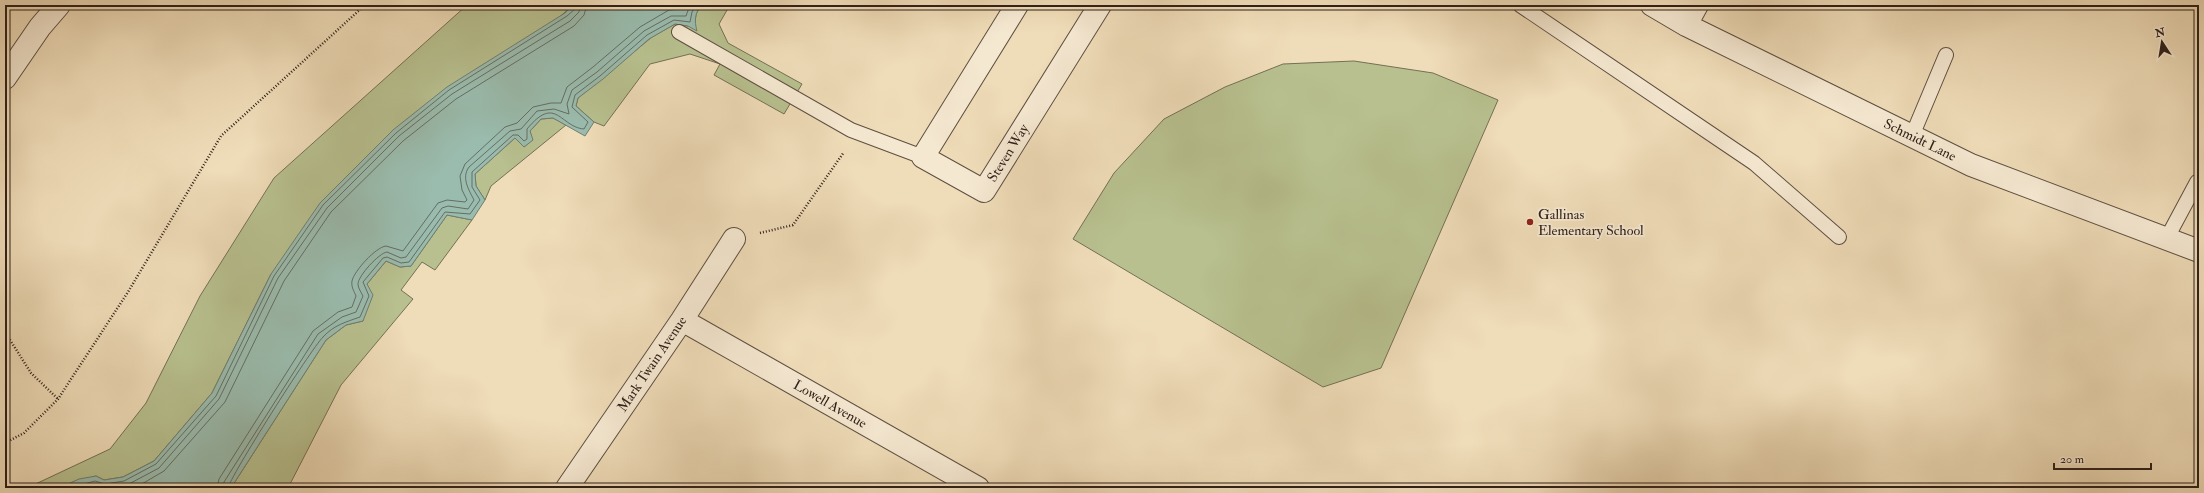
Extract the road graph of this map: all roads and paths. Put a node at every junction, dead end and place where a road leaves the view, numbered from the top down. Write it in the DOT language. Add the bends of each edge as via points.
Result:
graph roads {
  1 [pos="60,5"];
  2 [pos="365,5"];
  3 [pos="1017,5"];
  4 [pos="1100,5"];
  5 [pos="1520,5"];
  6 [pos="1652,5"];
  7 [pos="1697,5"];
  8 [pos="1686,25"];
  9 [pos="679,32"];
  10 [pos="1946,55"];
  11 [pos="5,78"];
  12 [pos="1912,136"];
  13 [pos="847,148"];
  14 [pos="923,157"];
  15 [pos="2197,182"];
  16 [pos="1838,237"];
  17 [pos="2167,238"];
  18 [pos="734,239"];
  19 [pos="2199,251"];
  20 [pos="682,320"];
  21 [pos="5,332"];
  22 [pos="58,399"];
  23 [pos="5,443"];
  24 [pos="567,488"];
  25 [pos="978,488"];
  1 -- 11 [label="street" via="40,27"];
  2 -- 22 [label="path" via="221,136 128,292"];
  3 -- 14 [label="street"];
  4 -- 14 [label="street, Steven Way" via="984,191"];
  5 -- 16 [label="lane" via="1754,163"];
  6 -- 8 [label="street, Schmidt Lane"];
  7 -- 8 [label="street"];
  8 -- 12 [label="street, Schmidt Lane"];
  9 -- 14 [label="lane" via="851,130"];
  10 -- 12 [label="lane"];
  12 -- 17 [label="street, Schmidt Lane" via="1971,165"];
  13 -- 18 [label="path" via="793,225"];
  15 -- 17 [label="lane"];
  17 -- 19 [label="street, Schmidt Lane"];
  18 -- 20 [label="street, Mark Twain Avenue"];
  20 -- 24 [label="street, Mark Twain Avenue"];
  20 -- 25 [label="street, Lowell Avenue"];
  21 -- 22 [label="path" via="31,373"];
  22 -- 23 [label="path" via="24,433"];
}
